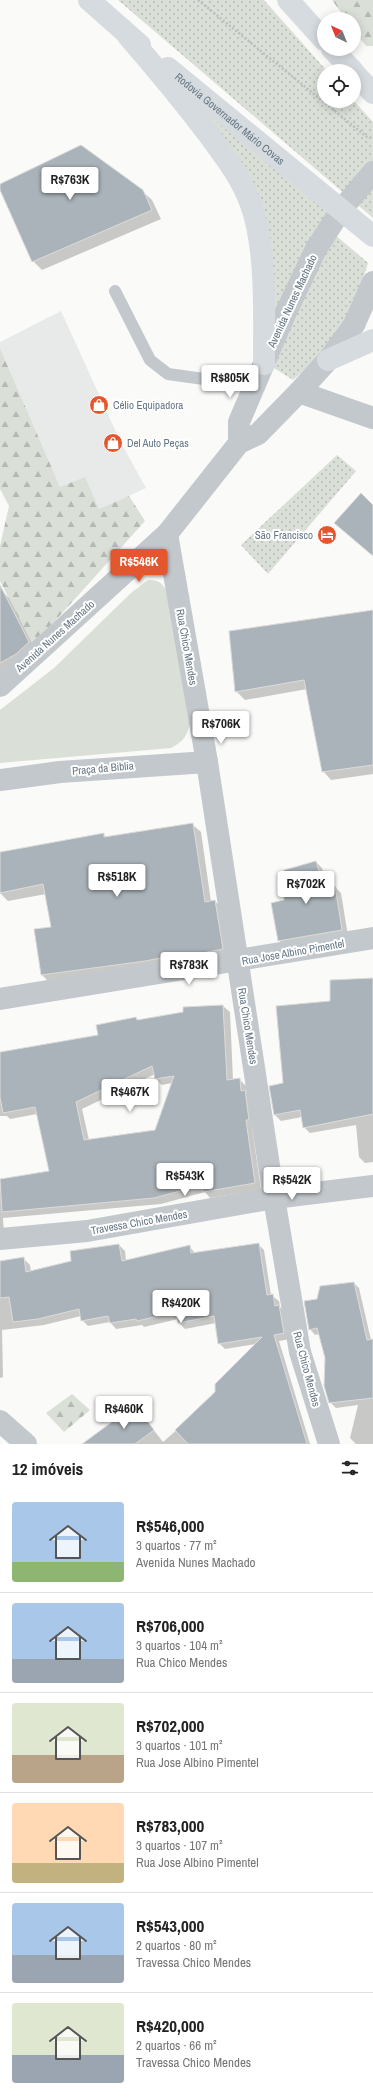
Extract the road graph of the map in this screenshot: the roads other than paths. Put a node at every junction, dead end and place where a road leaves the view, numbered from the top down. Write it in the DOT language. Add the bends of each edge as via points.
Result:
graph roads {
  1 [pos="89,0"];
  2 [pos="288,0"];
  3 [pos="317,32"];
  4 [pos="128,36"];
  5 [pos="338,56"];
  6 [pos="346,64"];
  7 [pos="361,80"];
  8 [pos="373,93"];
  9 [pos="373,172"];
  10 [pos="341,210"];
  11 [pos="373,236"];
  12 [pos="373,282"];
  13 [pos="116,291"];
  14 [pos="373,340"];
  15 [pos="328,360"];
  16 [pos="264,364"];
  17 [pos="254,386"];
  18 [pos="299,392"];
  19 [pos="373,418"];
  20 [pos="239,443"];
  21 [pos="167,534"];
  22 [pos="0,686"];
  23 [pos="207,762"];
  24 [pos="0,780"];
  25 [pos="373,938"];
  26 [pos="238,961"];
  27 [pos="0,999"];
  28 [pos="373,1186"];
  29 [pos="274,1198"];
  30 [pos="0,1239"];
  31 [pos="0,1421"];
  32 [pos="26,1444"];
  33 [pos="328,1444"];
  1 -- 4 [label="highway, Rodovia Governador Mário Covas"];
  2 -- 3 [label="highway"];
  4 -- 10 [label="highway, Rodovia Governador Mário Covas"];
  4 -- 16 [label="highway" via="233,167 250,202 262,260"];
  5 -- 6 [label="highway"];
  7 -- 8 [label="highway"];
  9 -- 10 [label="street, Avenida Nunes Machado"];
  10 -- 11 [label="highway, Rodovia Governador Mário Covas"];
  10 -- 16 [label="street, Avenida Nunes Machado" via="316,248"];
  12 -- 15 [label="street, Avenida Nunes Machado" via="354,325"];
  13 -- 17 [label="lane" via="150,360 159,368 168,374"];
  14 -- 15 [label="highway"];
  15 -- 18 [label="street, Avenida Nunes Machado"];
  16 -- 17 [label="street, Avenida Nunes Machado"];
  17 -- 20 [label="street, Avenida Nunes Machado" via="239,422"];
  18 -- 19 [label="street"];
  18 -- 20 [label="street, Avenida Nunes Machado" via="258,434"];
  20 -- 21 [label="street, Avenida Nunes Machado"];
  21 -- 22 [label="street, Avenida Nunes Machado"];
  21 -- 23 [label="street, Rua Chico Mendes"];
  23 -- 24 [label="street, Praça da Biblia" via="67,771"];
  23 -- 26 [label="street, Rua Chico Mendes"];
  25 -- 26 [label="street, Rua Jose Albino Pimentel"];
  26 -- 27 [label="street, Rua Jose Albino Pimentel"];
  26 -- 29 [label="street, Rua Chico Mendes"];
  28 -- 29 [label="street, Travessa Chico Mendes"];
  29 -- 30 [label="street, Travessa Chico Mendes" via="87,1231"];
  29 -- 33 [label="street, Rua Chico Mendes" via="300,1352"];
  31 -- 32 [label="street"];
}
